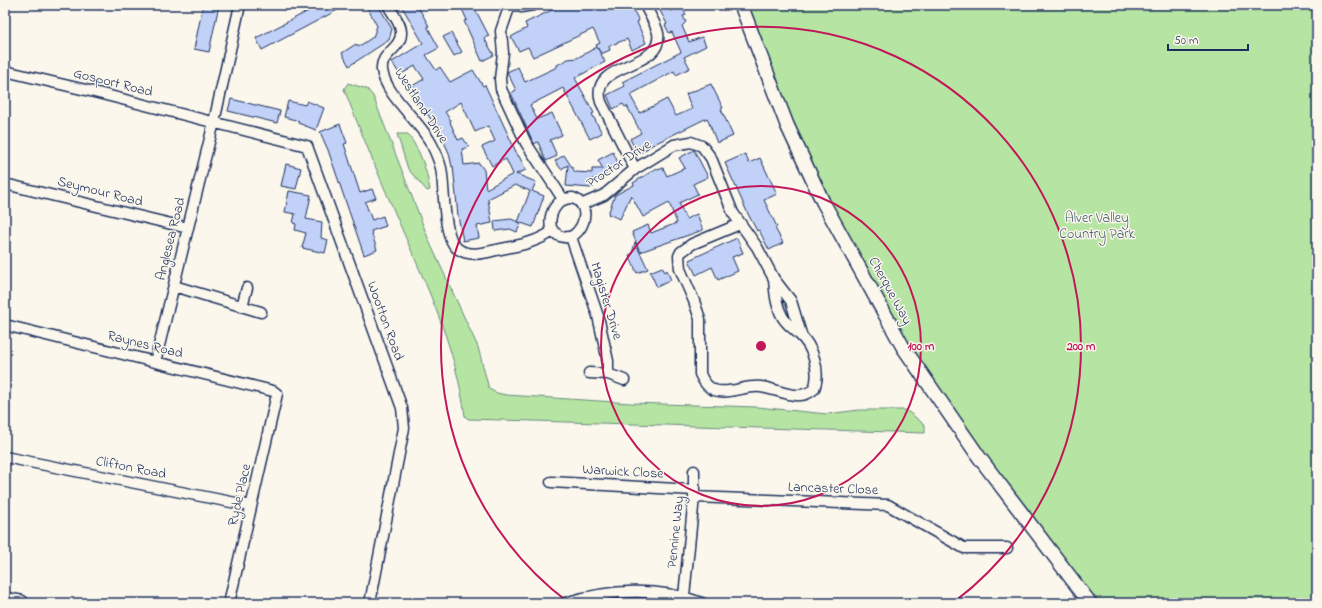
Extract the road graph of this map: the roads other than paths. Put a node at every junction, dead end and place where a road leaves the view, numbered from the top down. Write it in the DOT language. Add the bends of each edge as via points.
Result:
graph roads {
  1 [pos="240,5"];
  2 [pos="388,5"];
  3 [pos="510,5"];
  4 [pos="513,5"];
  5 [pos="532,5"];
  6 [pos="645,5"];
  7 [pos="741,5"];
  8 [pos="5,72"];
  9 [pos="214,122"];
  10 [pos="635,169"];
  11 [pos="5,184"];
  12 [pos="563,199"];
  13 [pos="583,204"];
  14 [pos="740,224"];
  15 [pos="188,228"];
  16 [pos="553,231"];
  17 [pos="571,237"];
  18 [pos="774,279"];
  19 [pos="174,286"];
  20 [pos="247,288"];
  21 [pos="242,306"];
  22 [pos="261,312"];
  23 [pos="5,325"];
  24 [pos="800,334"];
  25 [pos="155,362"];
  26 [pos="589,373"];
  27 [pos="608,374"];
  28 [pos="624,380"];
  29 [pos="277,394"];
  30 [pos="5,457"];
  31 [pos="694,471"];
  32 [pos="551,482"];
  33 [pos="694,493"];
  34 [pos="251,506"];
  35 [pos="1007,548"];
  36 [pos="684,596"];
  37 [pos="5,600"];
  38 [pos="21,603"];
  39 [pos="229,603"];
  40 [pos="370,603"];
  41 [pos="565,603"];
  42 [pos="702,603"];
  43 [pos="1090,603"];
  1 -- 9 [label="street, Anglesea Road"];
  2 -- 16 [label="street, Westland Drive" via="401,32 399,42 383,59 382,72 395,97 430,141 437,154 452,242 465,253 482,253 543,238"];
  3 -- 12 [label="street" via="501,31 502,89 526,143"];
  4 -- 5 [label="street"];
  6 -- 10 [label="street" via="658,33 656,47 644,57 605,77 599,90 601,102"];
  7 -- 43 [label="street, Cherque Way" via="787,126 827,208 903,347 979,457"];
  8 -- 9 [label="street, Gosport Road"];
  9 -- 15 [label="street, Anglesea Road"];
  9 -- 40 [label="street, Wootton Road" via="300,144 310,151 402,408 404,428"];
  10 -- 13 [label="street, Proctor Drive" via="604,195"];
  10 -- 14 [label="street, Proctor Drive" via="674,145 691,142 702,146 711,158"];
  11 -- 15 [label="street, Seymour Road"];
  12 -- 13 [label="street" via="573,198"];
  12 -- 16 [label="street" via="555,206 550,217"];
  13 -- 17 [label="street" via="582,223 577,233"];
  14 -- 18 [label="street, Proctor Drive"];
  14 -- 24 [label="street, Proctor Drive" via="686,247 679,256 680,269 700,319 699,367 702,380 715,390 759,387 800,396 808,394 816,383 816,367"];
  15 -- 19 [label="street, Anglesea Road"];
  16 -- 17 [label="street" via="561,236"];
  17 -- 27 [label="street, Magister Drive" via="598,316 608,361"];
  18 -- 24 [label="street, Proctor Drive" via="791,301"];
  18 -- 24 [label="street, Proctor Drive" via="778,309 788,325"];
  19 -- 21 [label="street"];
  19 -- 25 [label="street, Anglesea Road"];
  20 -- 21 [label="street"];
  21 -- 22 [label="street"];
  23 -- 25 [label="street, Raynes Road"];
  25 -- 29 [label="street, Raynes Road"];
  26 -- 27 [label="street"];
  27 -- 28 [label="street"];
  29 -- 34 [label="street, Ryde Place"];
  30 -- 34 [label="street, Clifton Road"];
  31 -- 33 [label="street, Pennine Way"];
  32 -- 33 [label="street, Warwick Close"];
  33 -- 35 [label="street, Lancaster Close" via="888,505 964,548"];
  33 -- 36 [label="street, Pennine Way"];
  34 -- 39 [label="street, Ryde Place"];
  36 -- 41 [label="street" via="639,591 602,594"];
  36 -- 42 [label="street"];
  37 -- 38 [label="main road"];
}
